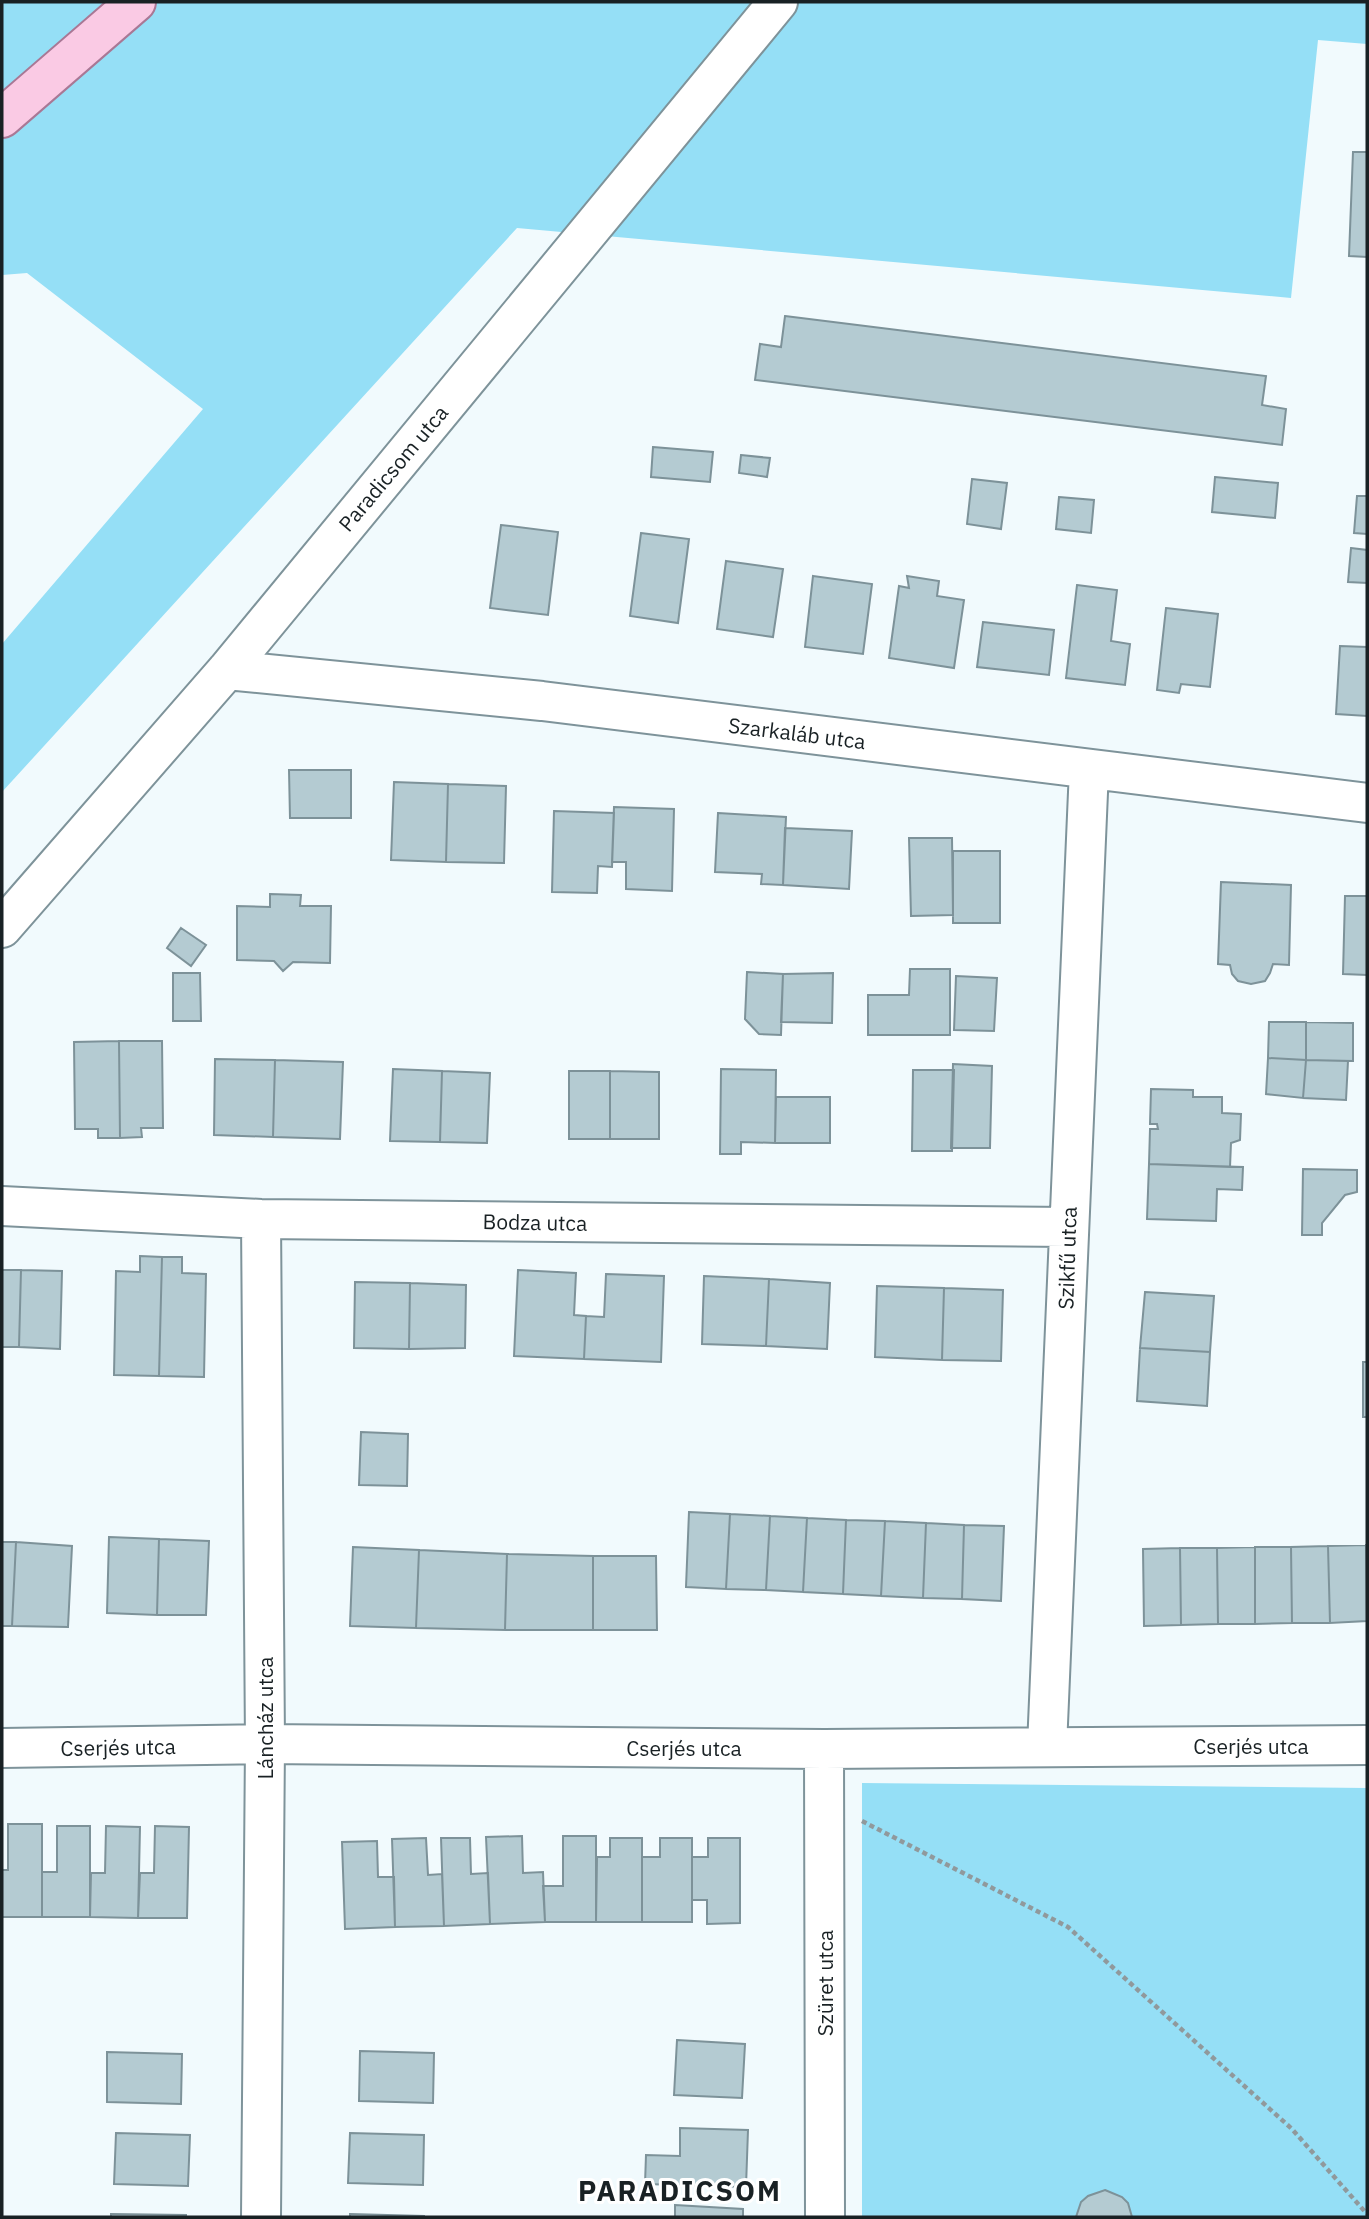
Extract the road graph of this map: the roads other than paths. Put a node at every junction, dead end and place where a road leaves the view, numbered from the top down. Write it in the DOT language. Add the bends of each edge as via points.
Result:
graph roads {
  1 [pos="136,2"];
  2 [pos="778,2"];
  3 [pos="2,118"];
  4 [pos="227,670"];
  5 [pos="1089,769"];
  6 [pos="1367,803"];
  7 [pos="2,928"];
  8 [pos="2,1206"];
  9 [pos="261,1219"];
  10 [pos="1069,1227"];
  11 [pos="265,1744"];
  12 [pos="1367,1745"];
  13 [pos="1048,1747"];
  14 [pos="2,1748"];
  15 [pos="824,1749"];
  16 [pos="261,2217"];
  17 [pos="825,2217"];
  1 -- 3 [label="main road"];
  2 -- 4 [label="street, Paradicsom utca"];
  4 -- 5 [label="street, Szarkaláb utca" via="542,701"];
  4 -- 7 [label="street, Paradicsom utca"];
  5 -- 6 [label="street, Szarkaláb utca"];
  5 -- 10 [label="street, Szikfű utca"];
  8 -- 9 [label="street, Bodza utca"];
  9 -- 10 [label="street, Bodza utca"];
  9 -- 11 [label="street, Láncház utca"];
  10 -- 13 [label="street, Szikfű utca"];
  11 -- 14 [label="street, Cserjés utca"];
  11 -- 15 [label="street, Cserjés utca"];
  11 -- 16 [label="street, Láncház utca"];
  12 -- 13 [label="street, Cserjés utca"];
  13 -- 15 [label="street, Cserjés utca"];
  15 -- 17 [label="street, Szüret utca"];
}
